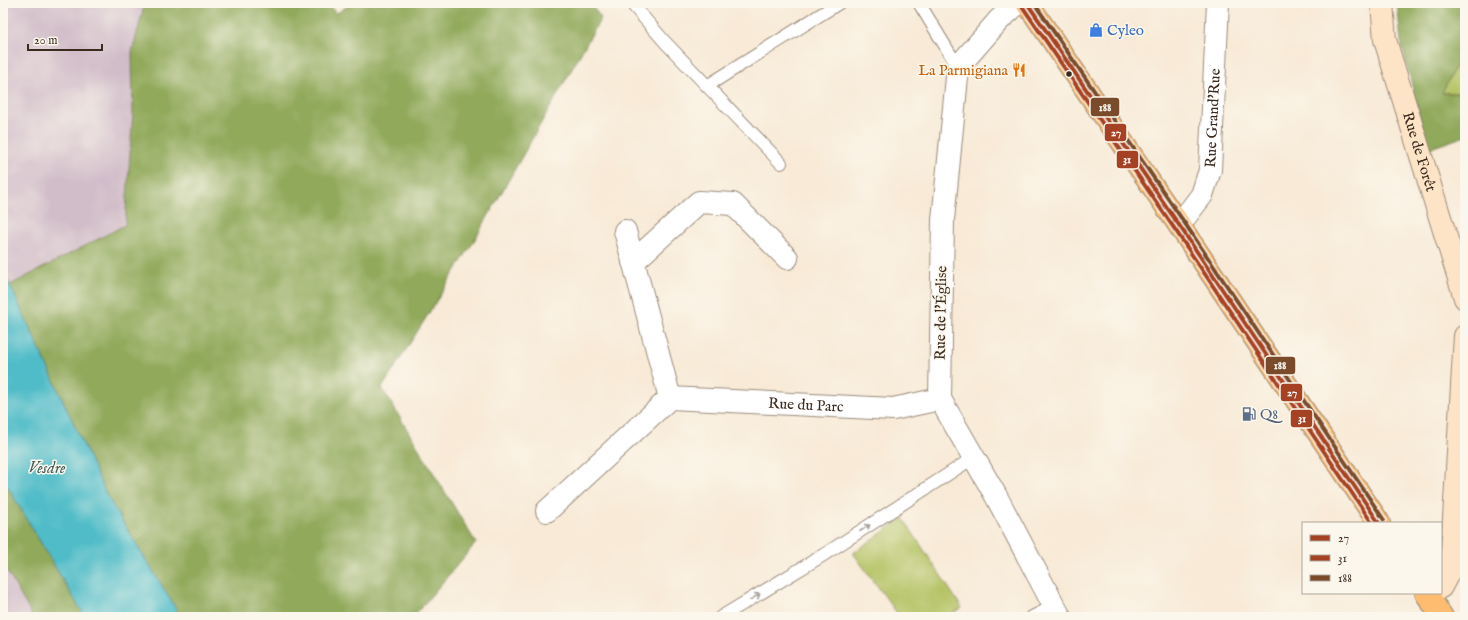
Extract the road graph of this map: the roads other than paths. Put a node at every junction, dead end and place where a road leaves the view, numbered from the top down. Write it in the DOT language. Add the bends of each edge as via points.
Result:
graph roads {
  1 [pos="631,3"];
  2 [pos="839,3"];
  3 [pos="920,3"];
  4 [pos="1018,3"];
  5 [pos="1027,3"];
  6 [pos="1218,3"];
  7 [pos="1382,3"];
  8 [pos="958,67"];
  9 [pos="707,86"];
  10 [pos="781,163"];
  11 [pos="1179,225"];
  12 [pos="625,231"];
  13 [pos="787,258"];
  14 [pos="633,262"];
  15 [pos="1465,298"];
  16 [pos="1465,336"];
  17 [pos="670,398"];
  18 [pos="940,399"];
  19 [pos="973,458"];
  20 [pos="547,511"];
  21 [pos="1378,522"];
  22 [pos="1442,585"];
  23 [pos="1057,611"];
  24 [pos="721,617"];
  25 [pos="1032,617"];
  1 -- 9 [label="lane"];
  2 -- 9 [label="lane"];
  3 -- 8 [label="lane"];
  4 -- 8 [label="street" via="999,20"];
  5 -- 11 [label="main road"];
  6 -- 11 [label="street, Rue Grand'Rue" via="1210,170 1202,195"];
  7 -- 15 [label="street, Rue de Forêt" via="1385,40"];
  8 -- 18 [label="street, Rue de l'Église" via="943,220"];
  9 -- 10 [label="lane"];
  11 -- 21 [label="main road"];
  12 -- 14 [label="street"];
  13 -- 14 [label="street" via="733,204 699,202"];
  14 -- 17 [label="street"];
  16 -- 22 [label="street" via="1451,568"];
  17 -- 18 [label="street, Rue du Parc" via="893,409"];
  17 -- 20 [label="street"];
  18 -- 19 [label="street"];
  19 -- 23 [label="street"];
  24 -- 19 [label="lane, one-way" via="825,554"];
  23 -- 25 [label="lane"];
}
